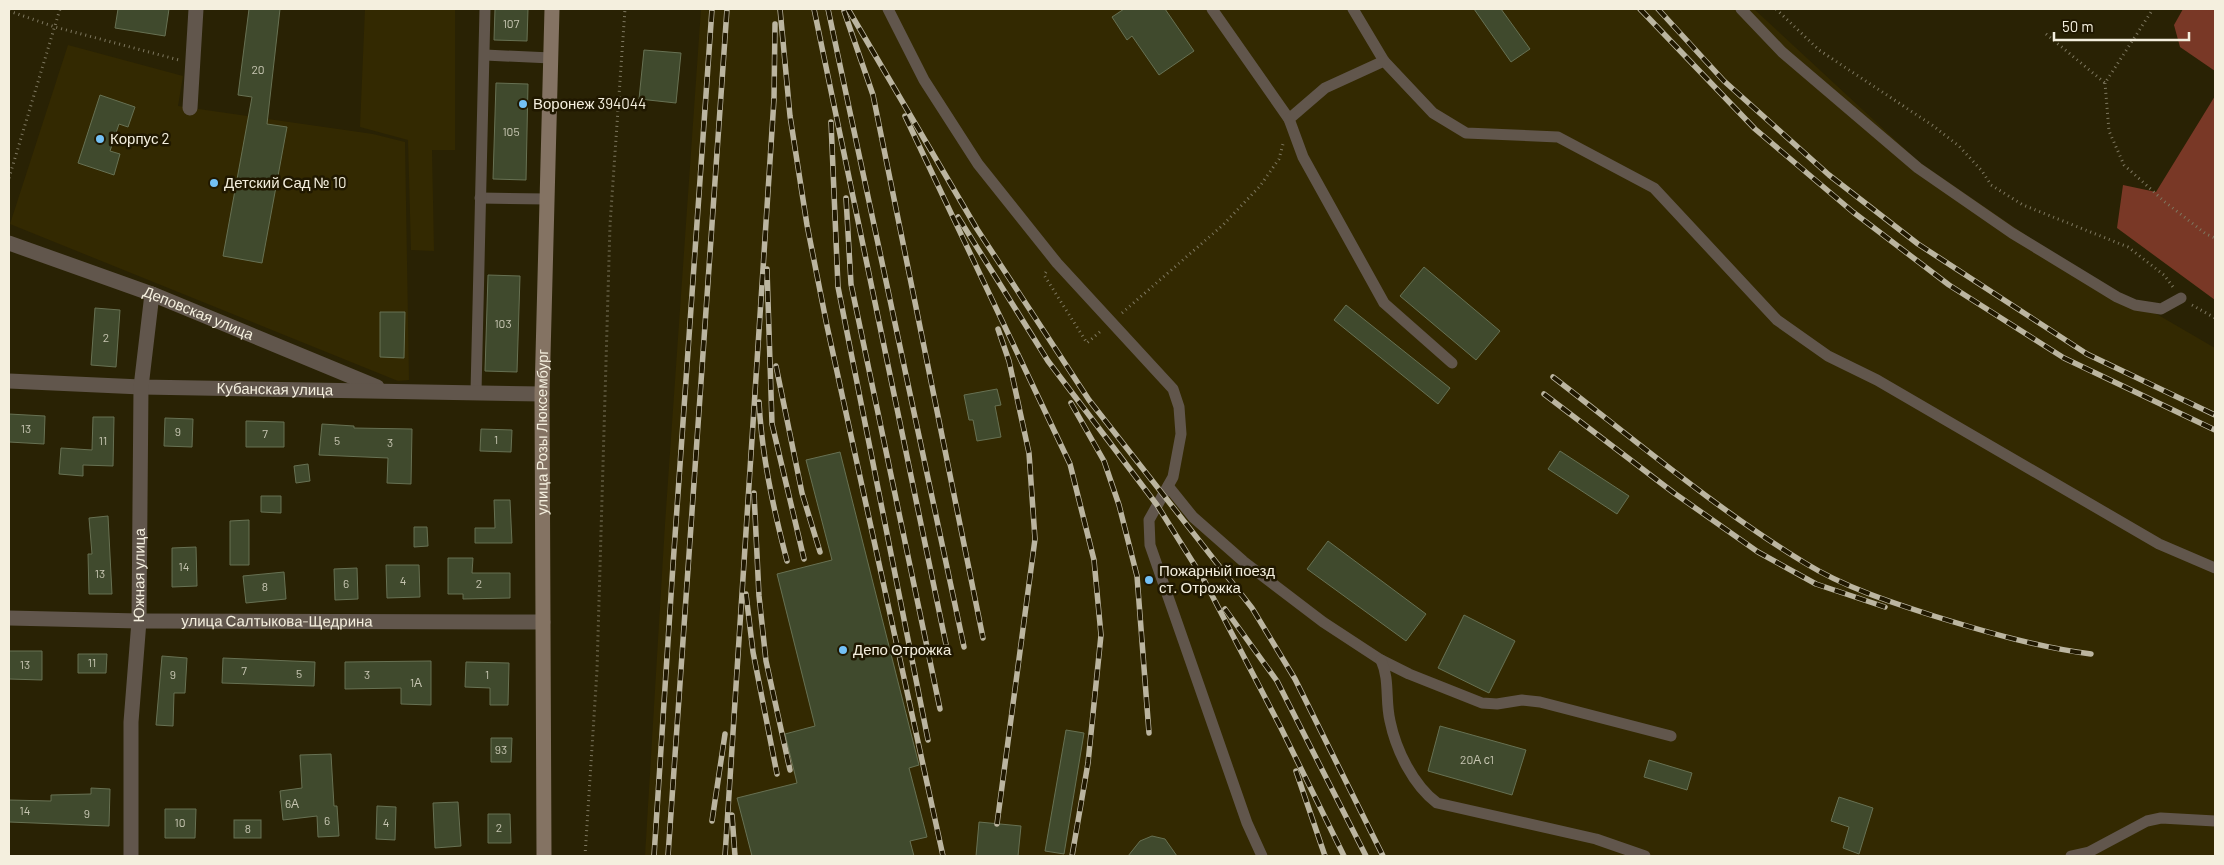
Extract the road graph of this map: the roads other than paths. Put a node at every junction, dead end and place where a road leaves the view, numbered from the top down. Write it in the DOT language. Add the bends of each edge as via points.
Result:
graph roads {
  1 [pos="196,9"];
  2 [pos="486,9"];
  3 [pos="552,9"];
  4 [pos="888,9"];
  5 [pos="1212,9"];
  6 [pos="1354,9"];
  7 [pos="1741,9"];
  8 [pos="485,55"];
  9 [pos="551,58"];
  10 [pos="1384,61"];
  11 [pos="190,108"];
  12 [pos="1289,120"];
  13 [pos="480,198"];
  14 [pos="547,199"];
  15 [pos="9,243"];
  16 [pos="152,294"];
  17 [pos="2181,298"];
  18 [pos="1452,363"];
  19 [pos="9,381"];
  20 [pos="141,387"];
  21 [pos="385,391"];
  22 [pos="476,392"];
  23 [pos="542,394"];
  24 [pos="1168,486"];
  25 [pos="2215,568"];
  26 [pos="9,618"];
  27 [pos="139,621"];
  28 [pos="543,622"];
  29 [pos="1381,660"];
  30 [pos="1671,736"];
  31 [pos="2215,821"];
  32 [pos="131,856"];
  33 [pos="544,856"];
  34 [pos="1262,856"];
  35 [pos="1644,856"];
  36 [pos="2071,856"];
  1 -- 11 [label="street"];
  2 -- 8 [label="lane"];
  3 -- 9 [label="street, улица Розы Люксембург"];
  4 -- 24 [label="lane" via="924,80 978,164 1057,263 1173,389 1179,407 1181,434 1174,477"];
  5 -- 12 [label="lane"];
  6 -- 10 [label="lane"];
  7 -- 17 [label="lane" via="1782,52 1918,168 2012,234 2135,305 2161,309"];
  8 -- 9 [label="lane"];
  8 -- 13 [label="lane"];
  9 -- 14 [label="street, улица Розы Люксембург"];
  10 -- 12 [label="lane" via="1325,88"];
  10 -- 25 [label="lane" via="1433,113 1466,132 1558,137 1654,188 1778,320 1828,356 1877,380 2159,544"];
  12 -- 18 [label="lane" via="1303,157 1384,303"];
  13 -- 14 [label="lane"];
  13 -- 22 [label="lane"];
  14 -- 23 [label="street, улица Розы Люксембург"];
  15 -- 16 [label="street, Деповская улица"];
  16 -- 20 [label="street, Южная улица"];
  16 -- 21 [label="street, Деповская улица"];
  19 -- 20 [label="street, Кубанская улица"];
  20 -- 21 [label="street, Кубанская улица"];
  20 -- 27 [label="street, Южная улица"];
  21 -- 22 [label="street, Кубанская улица"];
  22 -- 23 [label="street, Кубанская улица"];
  23 -- 28 [label="street, улица Розы Люксембург"];
  24 -- 29 [label="lane" via="1193,517 1243,561 1323,622"];
  24 -- 34 [label="lane" via="1148,520 1150,545 1247,823"];
  26 -- 27 [label="street, улица Салтыкова-Щедрина"];
  27 -- 28 [label="street, улица Салтыкова-Щедрина"];
  27 -- 32 [label="street, Южная улица" via="131,722"];
  28 -- 33 [label="street, улица Розы Люксембург"];
  29 -- 30 [label="lane" via="1482,703 1540,702"];
  29 -- 35 [label="lane" via="1387,679 1390,720 1398,744 1418,784 1433,800 1444,806 1596,839"];
  31 -- 36 [label="lane" via="2161,818 2147,821 2089,852"];
}
